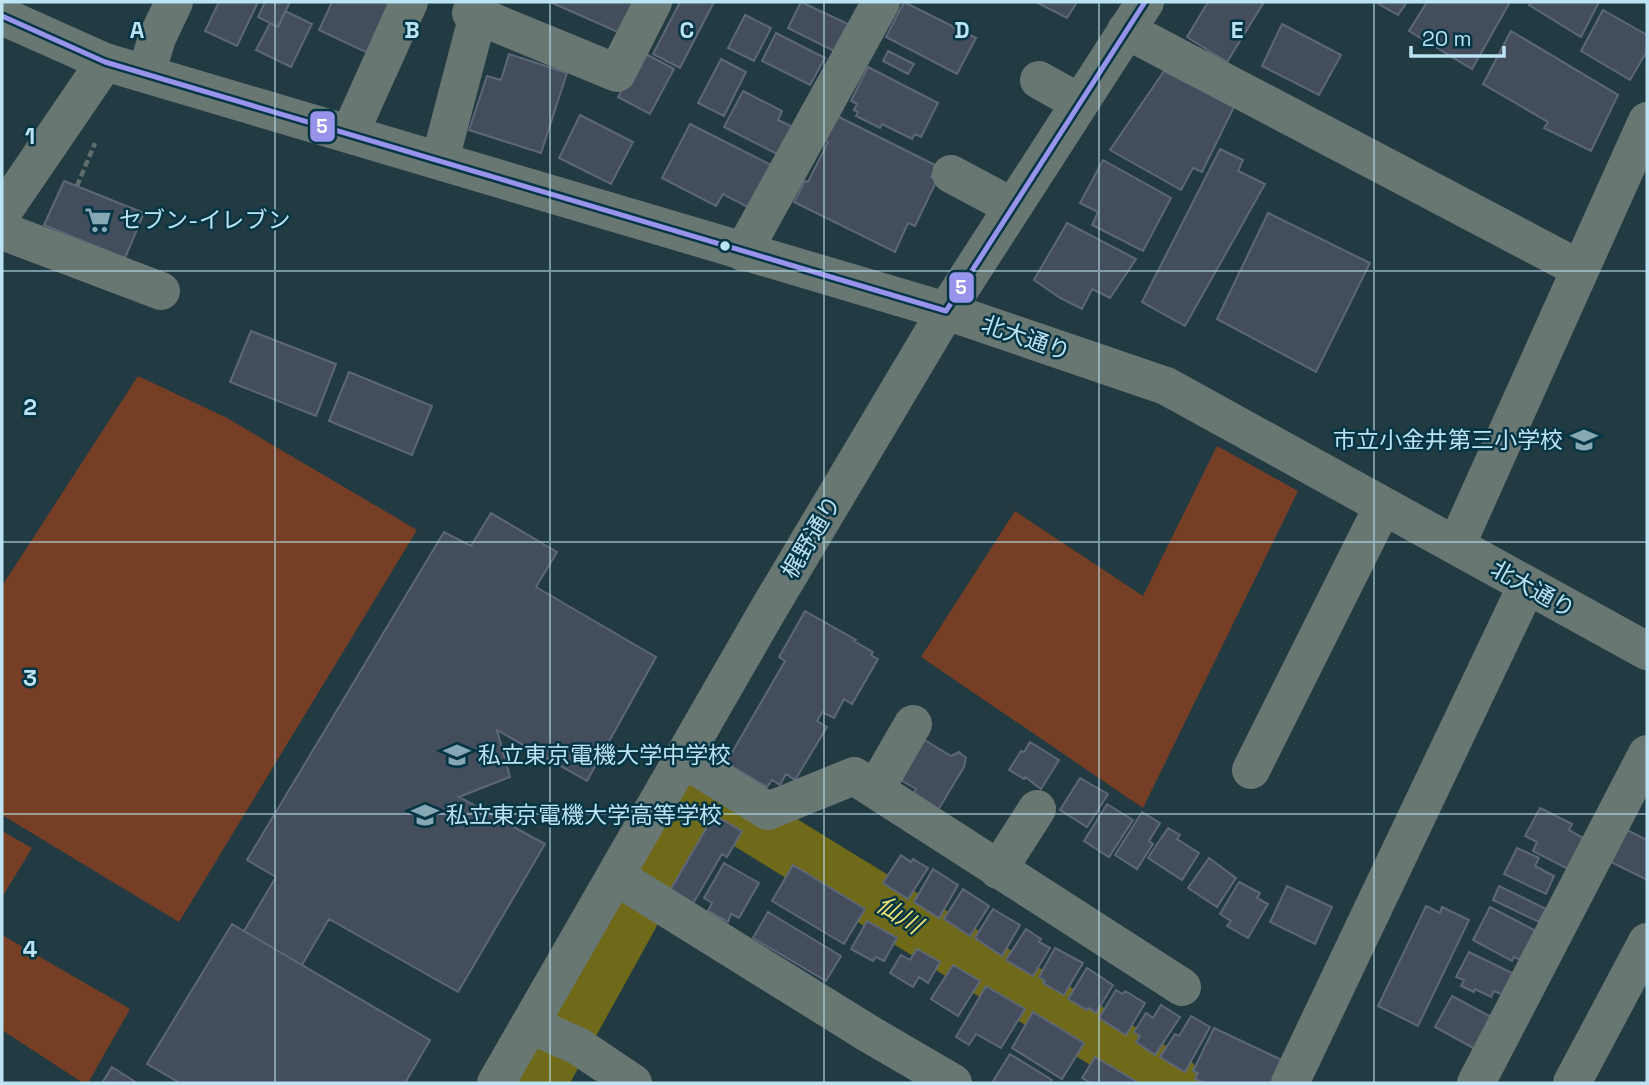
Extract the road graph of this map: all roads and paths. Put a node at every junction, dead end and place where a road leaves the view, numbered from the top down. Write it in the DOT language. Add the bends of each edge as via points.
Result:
graph roads {
  1 [pos="174,2"];
  2 [pos="409,2"];
  3 [pos="653,2"];
  4 [pos="881,2"];
  5 [pos="476,9"];
  6 [pos="2,16"];
  7 [pos="1136,16"];
  8 [pos="105,62"];
  9 [pos="1039,80"];
  10 [pos="162,90"];
  11 [pos="1080,103"];
  12 [pos="1647,121"];
  13 [pos="350,133"];
  14 [pos="80,134"];
  15 [pos="440,160"];
  16 [pos="951,174"];
  17 [pos="77,186"];
  18 [pos="1013,206"];
  19 [pos="2,214"];
  20 [pos="2,228"];
  21 [pos="743,252"];
  22 [pos="1580,269"];
  23 [pos="161,291"];
  24 [pos="946,311"];
  25 [pos="1383,506"];
  26 [pos="1457,546"];
  27 [pos="1527,585"];
  28 [pos="1647,651"];
  29 [pos="913,724"];
  30 [pos="1647,754"];
  31 [pos="684,759"];
  32 [pos="1251,771"];
  33 [pos="876,788"];
  34 [pos="1037,809"];
  35 [pos="998,870"];
  36 [pos="617,877"];
  37 [pos="1644,958"];
  38 [pos="1182,987"];
  39 [pos="554,1035"];
  40 [pos="496,1083"];
  41 [pos="633,1083"];
  42 [pos="953,1083"];
  43 [pos="1290,1083"];
  44 [pos="1476,1083"];
  45 [pos="1572,1083"];
  1 -- 10 [label="street" via="157,38"];
  2 -- 13 [label="street"];
  3 -- 5 [label="street" via="617,73"];
  4 -- 21 [label="street"];
  5 -- 15 [label="street"];
  6 -- 8 [label="street, 北大通り"];
  7 -- 11 [label="street, 梶野通り"];
  7 -- 22 [label="street"];
  8 -- 10 [label="street, 北大通り"];
  8 -- 14 [label="street"];
  9 -- 11 [label="street"];
  10 -- 13 [label="street, 北大通り"];
  11 -- 18 [label="street, 梶野通り"];
  12 -- 22 [label="street"];
  13 -- 15 [label="street, 北大通り"];
  14 -- 17 [label="path"];
  14 -- 19 [label="street"];
  15 -- 21 [label="street, 北大通り"];
  16 -- 18 [label="street"];
  18 -- 24 [label="street, 梶野通り"];
  20 -- 23 [label="street"];
  21 -- 24 [label="street, 北大通り"];
  22 -- 26 [label="street"];
  24 -- 25 [label="street, 北大通り" via="1166,386"];
  24 -- 31 [label="street, 梶野通り"];
  25 -- 26 [label="street, 北大通り"];
  25 -- 32 [label="street"];
  26 -- 27 [label="street, 北大通り"];
  27 -- 28 [label="street, 北大通り"];
  27 -- 43 [label="street"];
  29 -- 33 [label="street"];
  30 -- 44 [label="street"];
  31 -- 33 [label="street" via="768,811 854,776"];
  31 -- 36 [label="street, 梶野通り"];
  33 -- 35 [label="street"];
  34 -- 35 [label="street"];
  35 -- 38 [label="street"];
  36 -- 39 [label="street, 梶野通り"];
  36 -- 42 [label="street"];
  37 -- 45 [label="street"];
  39 -- 40 [label="street, 梶野通り"];
  39 -- 41 [label="street"];
}
